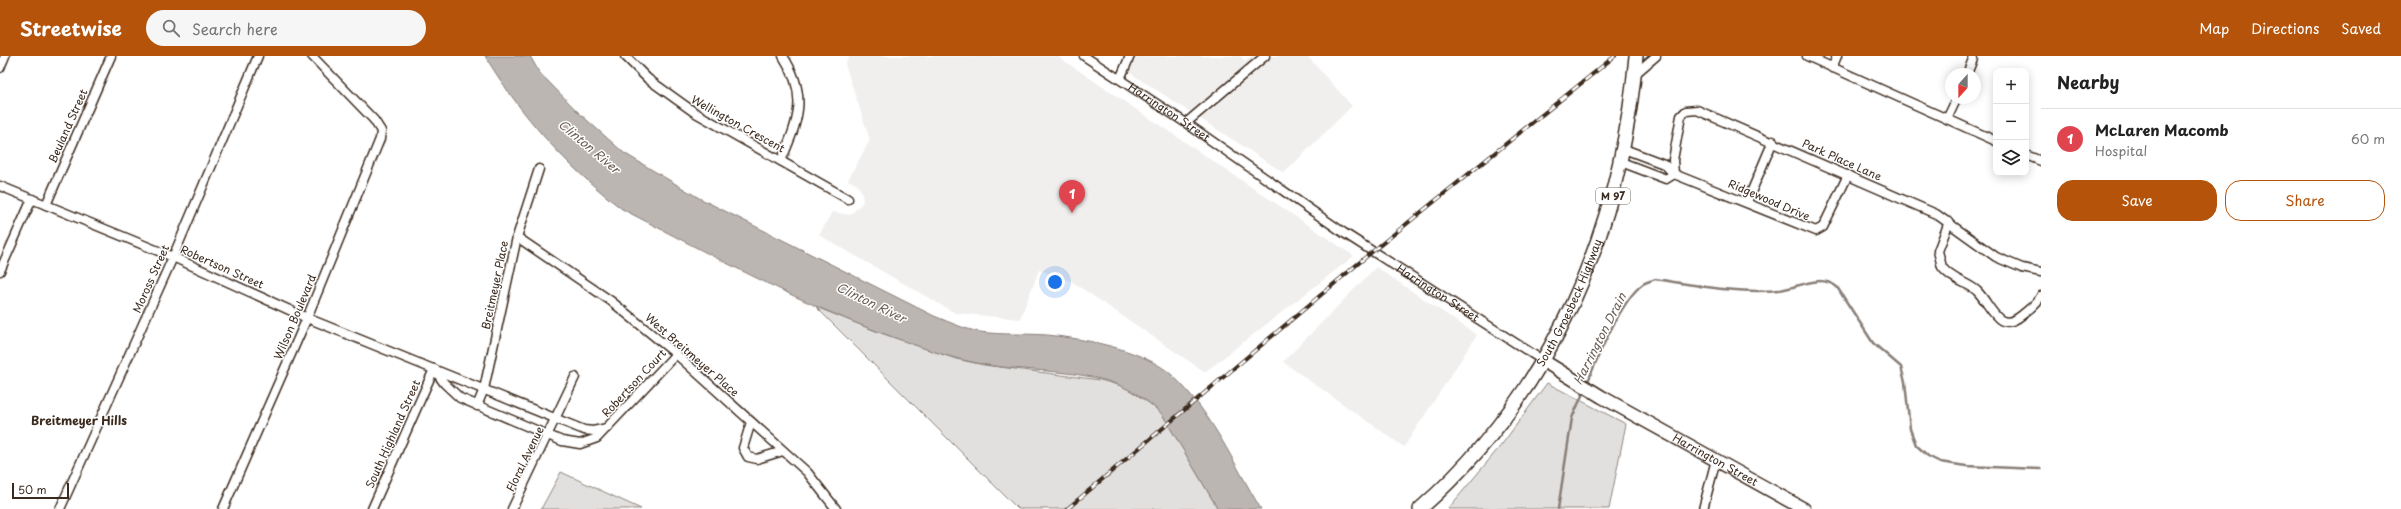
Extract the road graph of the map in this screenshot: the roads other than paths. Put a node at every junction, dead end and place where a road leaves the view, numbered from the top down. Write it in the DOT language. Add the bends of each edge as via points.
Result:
graph roads {
  1 [pos="5,56"];
  2 [pos="111,56"];
  3 [pos="258,56"];
  4 [pos="312,56"];
  5 [pos="625,56"];
  6 [pos="783,56"];
  7 [pos="1084,56"];
  8 [pos="1130,56"];
  9 [pos="1265,56"];
  10 [pos="1636,56"];
  11 [pos="1656,56"];
  12 [pos="1807,56"];
  13 [pos="1838,56"];
  14 [pos="1973,59"];
  15 [pos="0,68"];
  16 [pos="1832,68"];
  17 [pos="1969,68"];
  18 [pos="1635,74"];
  19 [pos="1120,79"];
  20 [pos="1953,104"];
  21 [pos="1947,119"];
  22 [pos="1186,123"];
  23 [pos="1994,140"];
  24 [pos="1773,141"];
  25 [pos="1624,149"];
  26 [pos="2029,156"];
  27 [pos="781,161"];
  28 [pos="2041,161"];
  29 [pos="1621,162"];
  30 [pos="539,169"];
  31 [pos="1674,174"];
  32 [pos="1848,175"];
  33 [pos="0,186"];
  34 [pos="32,199"];
  35 [pos="848,199"];
  36 [pos="1747,202"];
  37 [pos="46,205"];
  38 [pos="1949,222"];
  39 [pos="517,237"];
  40 [pos="173,257"];
  41 [pos="0,271"];
  42 [pos="2041,272"];
  43 [pos="2041,296"];
  44 [pos="307,318"];
  45 [pos="676,354"];
  46 [pos="1542,360"];
  47 [pos="434,369"];
  48 [pos="575,377"];
  49 [pos="484,389"];
  50 [pos="477,406"];
  51 [pos="556,419"];
  52 [pos="751,422"];
  53 [pos="607,428"];
  54 [pos="548,436"];
  55 [pos="783,450"];
  56 [pos="1716,460"];
  57 [pos="60,509"];
  58 [pos="222,509"];
  59 [pos="372,509"];
  60 [pos="512,509"];
  61 [pos="836,509"];
  62 [pos="1420,509"];
  63 [pos="1703,509"];
  64 [pos="1804,509"];
  1 -- 15 [label="street"];
  2 -- 37 [label="street, Beuland Street"];
  3 -- 40 [label="street, Moross Street"];
  4 -- 44 [label="street, Wilson Boulevard" via="374,120 381,131 379,145"];
  5 -- 27 [label="street, Wellington Crescent" via="681,104"];
  6 -- 27 [label="street" via="797,85 799,112"];
  7 -- 19 [label="street, Harrington Street"];
  8 -- 19 [label="street"];
  9 -- 22 [label="street"];
  10 -- 18 [label="main road, South Groesbeck Highway / M 97"];
  11 -- 18 [label="street"];
  12 -- 16 [label="street"];
  13 -- 16 [label="street"];
  14 -- 17 [label="street"];
  16 -- 21 [label="street"];
  18 -- 25 [label="main road, South Groesbeck Highway / M 97"];
  19 -- 22 [label="street, Harrington Street"];
  20 -- 21 [label="street"];
  21 -- 23 [label="street"];
  22 -- 46 [label="street, Harrington Street" via="1344,233"];
  24 -- 31 [label="street, Park Place Lane" via="1697,110 1690,110 1681,116 1673,160"];
  24 -- 32 [label="street, Park Place Lane"];
  24 -- 36 [label="street"];
  25 -- 29 [label="main road, South Groesbeck Highway / M 97"];
  25 -- 31 [label="street, Ridgewood Drive" via="1664,164"];
  26 -- 28 [label="street"];
  27 -- 35 [label="street, Wellington Crescent"];
  29 -- 31 [label="street, Ridgewood Drive" via="1666,179"];
  29 -- 46 [label="main road, South Groesbeck Highway / M 97" via="1612,200 1586,276 1570,312"];
  30 -- 39 [label="street, Breitmeyer Place"];
  31 -- 36 [label="street, Ridgewood Drive"];
  32 -- 36 [label="street, Ridgewood Drive" via="1820,230 1813,231"];
  32 -- 38 [label="street, Park Place Lane"];
  33 -- 34 [label="street, Robertson Street"];
  34 -- 37 [label="street, Robertson Street"];
  34 -- 41 [label="street"];
  37 -- 40 [label="street, Robertson Street"];
  38 -- 42 [label="street, Park Place Lane" via="1996,257 2022,268"];
  38 -- 43 [label="street" via="1938,252 1942,267 1977,292 2001,321 2009,323 2017,319"];
  39 -- 45 [label="street, West Breitmeyer Place" via="611,301"];
  39 -- 49 [label="street, Breitmeyer Place"];
  40 -- 44 [label="street, Robertson Street"];
  40 -- 57 [label="street, Moross Street"];
  44 -- 47 [label="street, Robertson Street"];
  44 -- 58 [label="street, Wilson Boulevard"];
  45 -- 52 [label="street, West Breitmeyer Place"];
  45 -- 53 [label="street, Robertson Court"];
  46 -- 56 [label="street, Harrington Street" via="1572,380"];
  46 -- 62 [label="main road, South Groesbeck Highway / M 97" via="1491,435 1455,476"];
  47 -- 49 [label="street, Robertson Street"];
  47 -- 50 [label="street, Robertson Street" via="460,398"];
  47 -- 59 [label="street, South Highland Street"];
  48 -- 51 [label="street, Floral Avenue"];
  49 -- 50 [label="street, Breitmeyer Place"];
  49 -- 51 [label="street, Robertson Street"];
  50 -- 54 [label="street, Robertson Street"];
  51 -- 53 [label="street, Robertson Court" via="588,431"];
  51 -- 54 [label="street, Floral Avenue"];
  52 -- 55 [label="street, West Breitmeyer Place"];
  52 -- 55 [label="street" via="743,448 748,457 757,460"];
  53 -- 54 [label="street, Robertson Court" via="597,438 584,444 573,444"];
  54 -- 60 [label="street, Floral Avenue"];
  55 -- 61 [label="street, West Breitmeyer Place" via="807,472"];
  56 -- 63 [label="street"];
  56 -- 64 [label="street, Harrington Street"];
}
